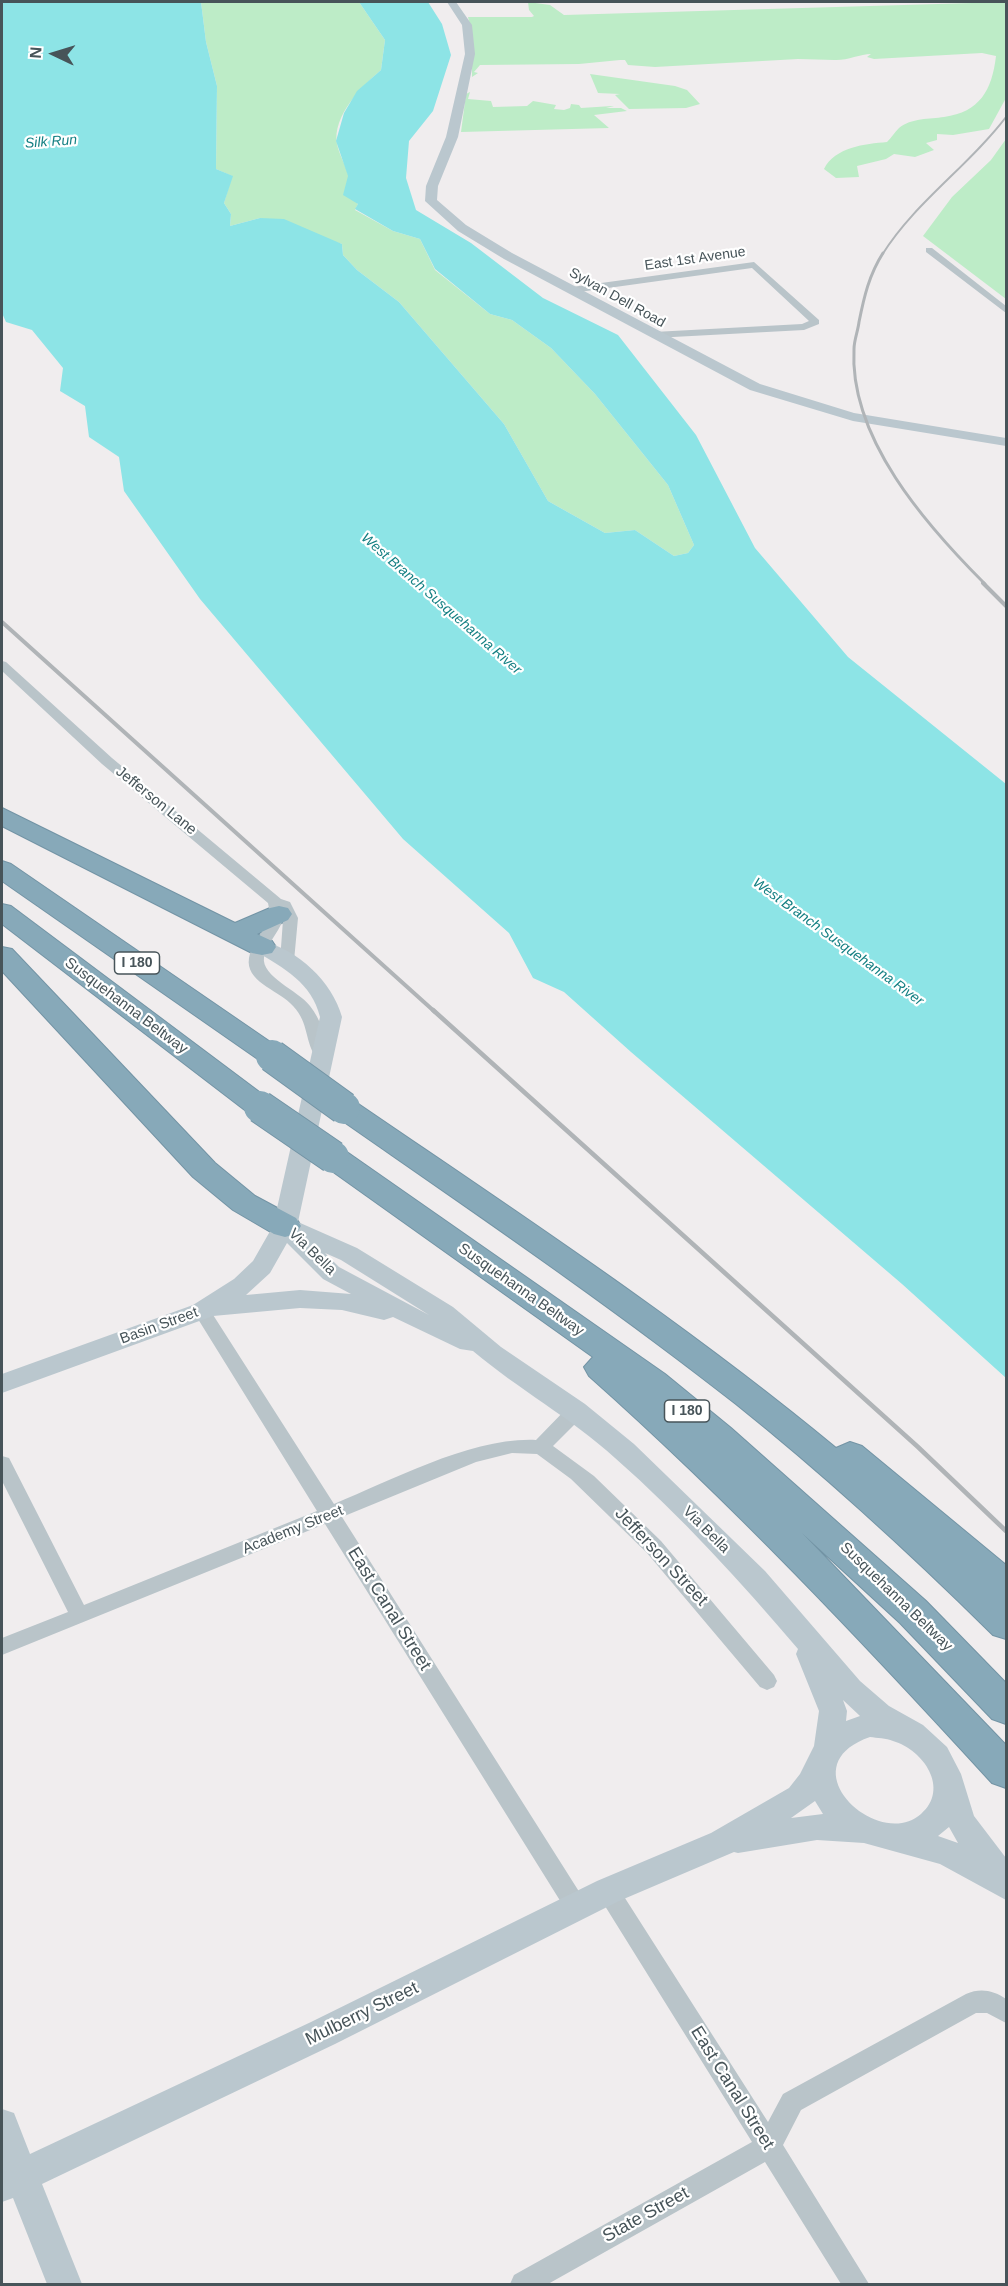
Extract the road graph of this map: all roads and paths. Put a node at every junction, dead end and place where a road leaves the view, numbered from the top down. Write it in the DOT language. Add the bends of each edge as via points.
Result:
graph roads {
  1 [pos="452,2"];
  2 [pos="929,250"];
  3 [pos="572,290"];
  4 [pos="1006,310"];
  5 [pos="654,335"];
  6 [pos="1006,442"];
  7 [pos="2,665"];
  8 [pos="2,816"];
  9 [pos="2,869"];
  10 [pos="277,908"];
  11 [pos="2,912"];
  12 [pos="228,932"];
  13 [pos="261,947"];
  14 [pos="2,955"];
  15 [pos="287,961"];
  16 [pos="322,1061"];
  17 [pos="285,1226"];
  18 [pos="530,1238"];
  19 [pos="457,1244"];
  20 [pos="202,1311"];
  21 [pos="427,1325"];
  22 [pos="492,1353"];
  23 [pos="2,1384"];
  24 [pos="576,1411"];
  25 [pos="540,1447"];
  26 [pos="2,1463"];
  27 [pos="330,1515"];
  28 [pos="1006,1586"];
  29 [pos="80,1616"];
  30 [pos="1006,1624"];
  31 [pos="799,1628"];
  32 [pos="2,1647"];
  33 [pos="767,1681"];
  34 [pos="1006,1708"];
  35 [pos="913,1734"];
  36 [pos="826,1753"];
  37 [pos="1006,1771"];
  38 [pos="949,1783"];
  39 [pos="875,1834"];
  40 [pos="722,1843"];
  41 [pos="1006,1880"];
  42 [pos="1006,1886"];
  43 [pos="608,1892"];
  44 [pos="577,1908"];
  45 [pos="1006,2012"];
  46 [pos="2,2125"];
  47 [pos="769,2146"];
  48 [pos="11,2180"];
  49 [pos="64,2284"];
  50 [pos="523,2284"];
  51 [pos="856,2284"];
  1 -- 3 [label="street, Sylvan Dell Road" via="467,26 470,54 452,137 432,186 431,201 484,242"];
  2 -- 4 [label="street"];
  3 -- 5 [label="street, Sylvan Dell Road"];
  3 -- 5 [label="street, East 1st Avenue" via="754,265 816,322 804,327"];
  5 -- 6 [label="street, Sylvan Dell Road" via="755,387 804,404 879,422"];
  7 -- 10 [label="street, Jefferson Lane"];
  8 -- 12 [label="highway"];
  9 -- 18 [label="highway, I 180, bridge"];
  10 -- 12 [label="highway" via="251,927"];
  10 -- 13 [label="street"];
  10 -- 15 [label="street, Jefferson Lane" via="285,905 291,915 285,949"];
  11 -- 19 [label="highway, Susquehanna Beltway / I 180, bridge" via="260,1107"];
  12 -- 13 [label="highway"];
  13 -- 15 [label="street"];
  13 -- 16 [label="street" via="254,963 256,970 306,1008 314,1022"];
  14 -- 17 [label="highway" via="204,1170 244,1203"];
  15 -- 16 [label="street" via="317,986 330,1009"];
  16 -- 17 [label="street"];
  17 -- 20 [label="street, Basin Street" via="262,1267 243,1285"];
  17 -- 21 [label="street, Via Bella" via="331,1273"];
  17 -- 22 [label="street, Via Bella" via="358,1260 444,1313"];
  18 -- 28 [label="highway" via="689,1336 778,1398 892,1488"];
  18 -- 30 [label="highway, I 180" via="660,1328 792,1432 877,1503"];
  19 -- 34 [label="highway, Susquehanna Beltway / I 180" via="653,1383 719,1437 904,1604"];
  19 -- 37 [label="highway" via="732,1485 865,1618"];
  20 -- 21 [label="street" via="254,1301 330,1300 369,1306"];
  20 -- 23 [label="street, Basin Street"];
  20 -- 27 [label="street, East Canal Street"];
  21 -- 22 [label="street, Via Bella"];
  22 -- 24 [label="street, Via Bella"];
  24 -- 25 [label="street"];
  24 -- 31 [label="street, Via Bella" via="626,1451"];
  25 -- 27 [label="street, Academy Street" via="490,1450"];
  25 -- 33 [label="street, Jefferson Street" via="591,1484 677,1570"];
  26 -- 29 [label="street"];
  27 -- 29 [label="street, Academy Street"];
  27 -- 44 [label="street, East Canal Street"];
  29 -- 32 [label="street, Academy Street"];
  31 -- 35 [label="street, Via Bella" via="862,1701"];
  31 -- 36 [label="street, Via Bella" via="833,1711"];
  35 -- 36 [label="street" via="885,1725 864,1726 843,1734"];
  35 -- 38 [label="street" via="941,1759"];
  36 -- 39 [label="street" via="821,1779 828,1799 845,1819"];
  36 -- 40 [label="street, Mulberry Street" via="797,1800"];
  38 -- 39 [label="street" via="948,1800 934,1822 911,1834"];
  38 -- 41 [label="street" via="961,1824"];
  39 -- 40 [label="street, Mulberry Street" via="811,1828"];
  39 -- 42 [label="street" via="940,1849"];
  40 -- 43 [label="street, Mulberry Street"];
  43 -- 44 [label="street, Mulberry Street"];
  43 -- 47 [label="street, East Canal Street"];
  44 -- 48 [label="street, Mulberry Street"];
  45 -- 47 [label="street" via="991,2002 974,2002 792,2102"];
  46 -- 48 [label="street"];
  47 -- 50 [label="street, State Street"];
  47 -- 51 [label="street, East Canal Street"];
  48 -- 49 [label="street"];
}
